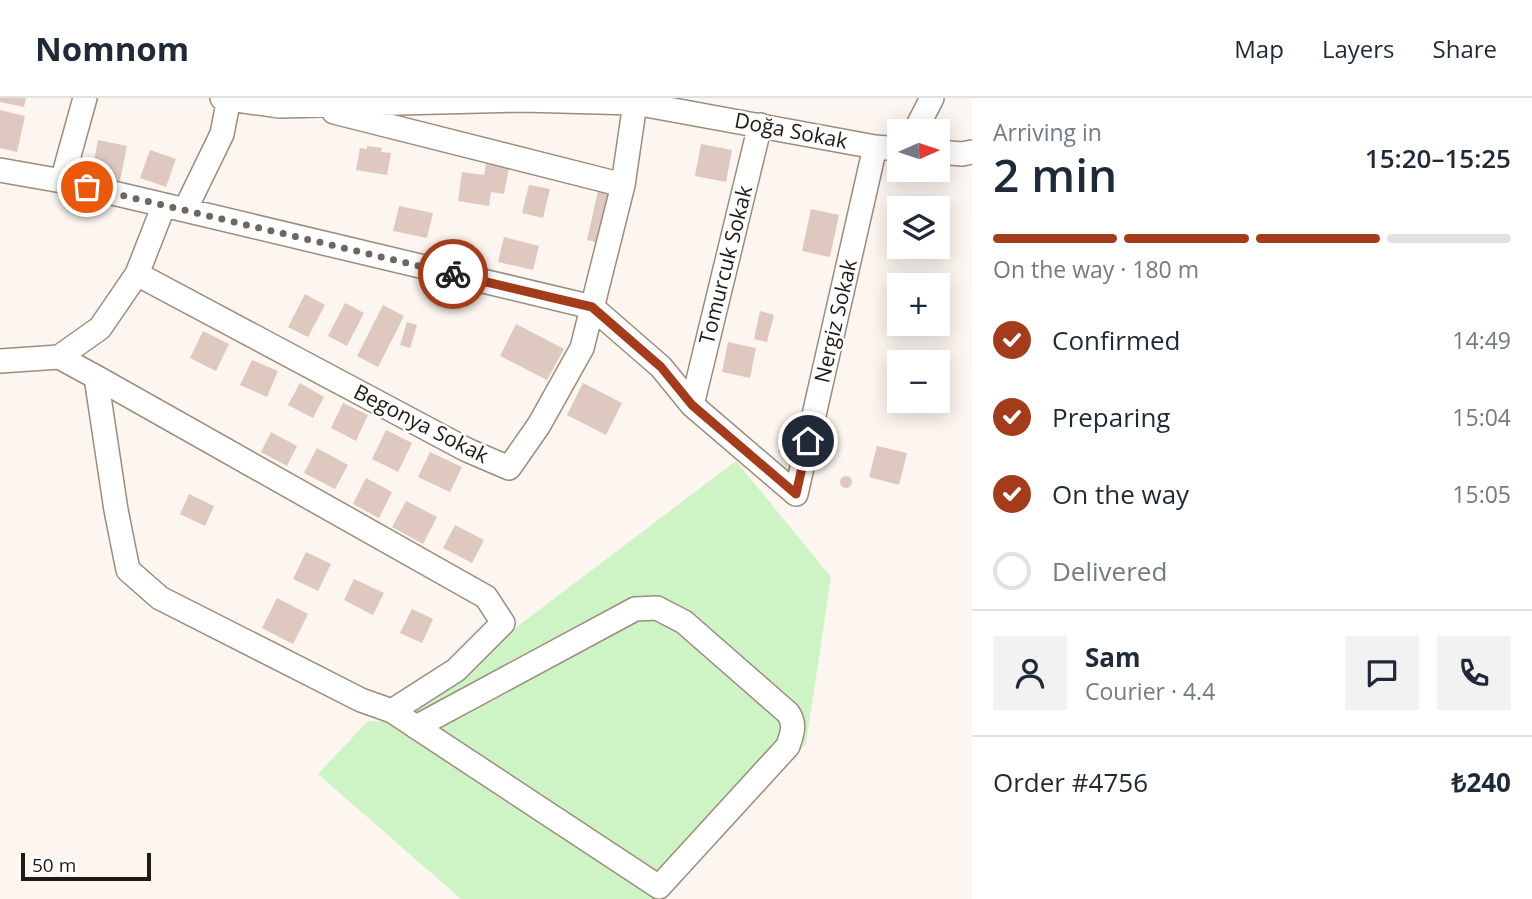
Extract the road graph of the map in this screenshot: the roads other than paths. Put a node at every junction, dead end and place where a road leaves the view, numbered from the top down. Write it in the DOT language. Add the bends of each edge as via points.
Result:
graph roads {
  1 [pos="85,98"];
  2 [pos="226,98"];
  3 [pos="932,98"];
  4 [pos="306,102"];
  5 [pos="635,103"];
  6 [pos="921,119"];
  7 [pos="760,125"];
  8 [pos="875,147"];
  9 [pos="887,148"];
  10 [pos="972,152"];
  11 [pos="950,153"];
  12 [pos="0,170"];
  13 [pos="62,181"];
  14 [pos="623,185"];
  15 [pos="175,207"];
  16 [pos="137,274"];
  17 [pos="592,307"];
  18 [pos="59,357"];
  19 [pos="0,361"];
  20 [pos="96,377"];
  21 [pos="692,405"];
  22 [pos="392,711"];
  23 [pos="416,727"];
  1 -- 13 [label="street"];
  2 -- 4 [label="street, Doğa Sokak" via="279,106"];
  2 -- 15 [label="street" via="222,135"];
  3 -- 6 [label="street"];
  4 -- 5 [label="street, Doğa Sokak"];
  4 -- 14 [label="street"];
  5 -- 7 [label="street, Doğa Sokak"];
  5 -- 14 [label="street, Begonya Sokak"];
  7 -- 8 [label="street, Doğa Sokak"];
  7 -- 21 [label="street, Tomurcuk Sokak"];
  8 -- 9 [label="street, Doğa Sokak"];
  8 -- 21 [label="street, Nergiz Sokak" via="796,494"];
  10 -- 11 [label="street"];
  12 -- 13 [label="street"];
  13 -- 15 [label="street"];
  14 -- 17 [label="street, Begonya Sokak"];
  15 -- 16 [label="street"];
  15 -- 17 [label="street"];
  16 -- 17 [label="street, Begonya Sokak" via="509,468 582,348"];
  16 -- 18 [label="street" via="100,328"];
  17 -- 21 [label="street" via="661,367"];
  18 -- 19 [label="street"];
  18 -- 20 [label="street"];
  20 -- 22 [label="street" via="128,570 160,598 361,700"];
  20 -- 22 [label="street" via="486,597 503,623 456,670"];
  22 -- 23 [label="street"];
  23 -- 23 [label="street" via="635,609 657,608 684,622 793,720 788,746 659,887"];
}
